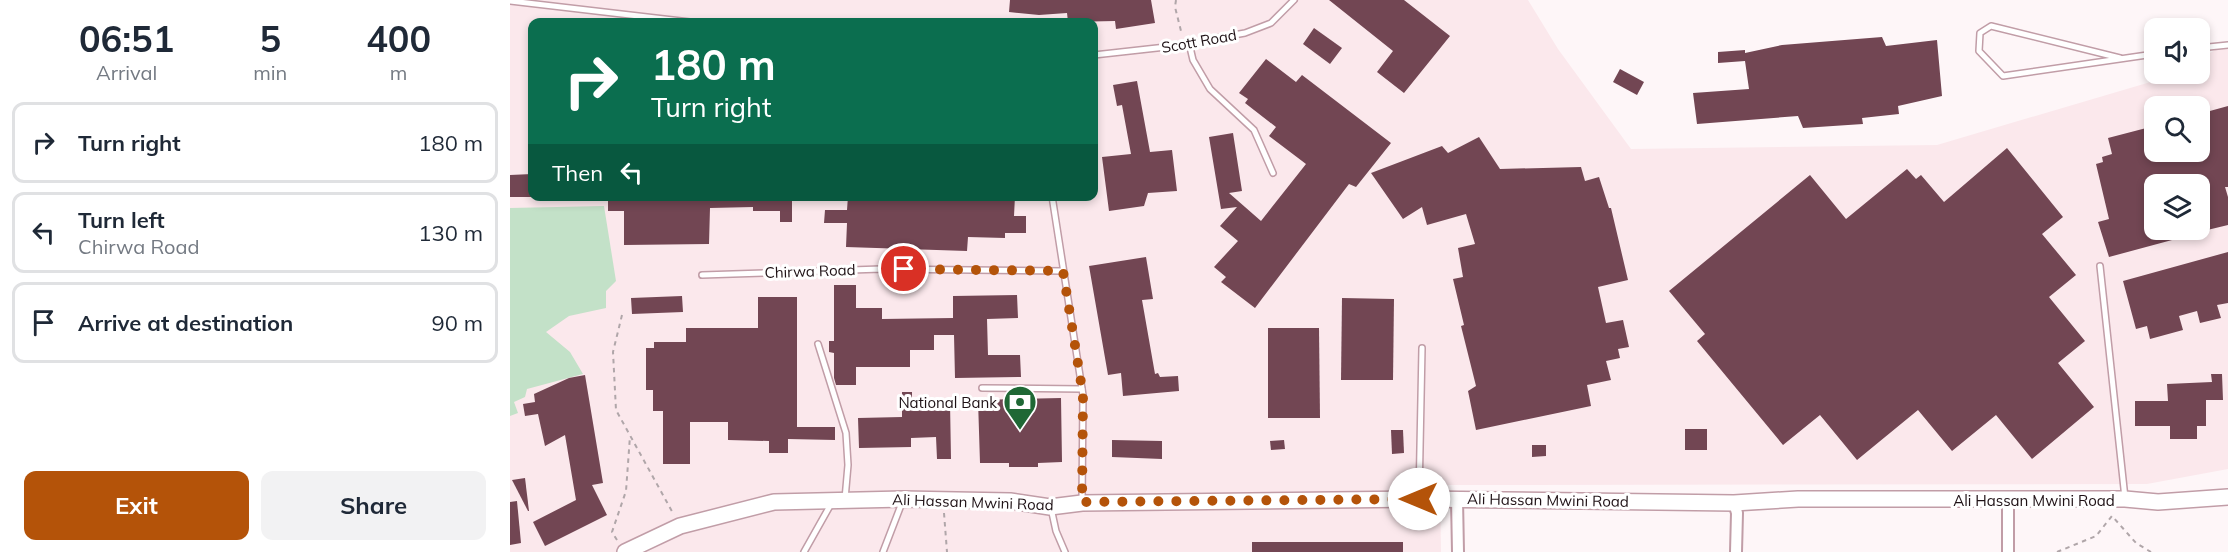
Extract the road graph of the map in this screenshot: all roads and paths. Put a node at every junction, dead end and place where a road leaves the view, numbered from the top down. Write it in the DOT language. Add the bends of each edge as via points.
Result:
graph roads {
  1 [pos="1176,0"];
  2 [pos="1294,0"];
  3 [pos="510,2"];
  4 [pos="654,18"];
  5 [pos="1186,43"];
  6 [pos="2228,45"];
  7 [pos="2210,47"];
  8 [pos="1098,54"];
  9 [pos="2144,55"];
  10 [pos="2120,58"];
  11 [pos="1273,173"];
  12 [pos="1053,201"];
  13 [pos="2100,267"];
  14 [pos="1063,271"];
  15 [pos="702,275"];
  16 [pos="622,315"];
  17 [pos="818,344"];
  18 [pos="1422,348"];
  19 [pos="982,388"];
  20 [pos="1082,389"];
  21 [pos="630,436"];
  22 [pos="2228,497"];
  23 [pos="903,499"];
  24 [pos="1419,499"];
  25 [pos="1457,499"];
  26 [pos="2125,499"];
  27 [pos="2008,500"];
  28 [pos="839,501"];
  29 [pos="944,501"];
  30 [pos="1082,502"];
  31 [pos="1734,503"];
  32 [pos="1050,507"];
  33 [pos="680,526"];
  34 [pos="621,547"];
  35 [pos="804,552"];
  36 [pos="883,552"];
  37 [pos="947,552"];
  38 [pos="1065,552"];
  39 [pos="1458,552"];
  40 [pos="1736,552"];
  41 [pos="2008,552"];
  42 [pos="2057,552"];
  43 [pos="2151,552"];
  1 -- 5 [label="path" via="1174,7"];
  2 -- 5 [label="lane, Scott Road" via="1271,22 1245,33"];
  3 -- 4 [label="lane"];
  5 -- 8 [label="lane, Scott Road"];
  5 -- 11 [label="lane" via="1210,89 1254,130"];
  6 -- 7 [label="lane"];
  9 -- 10 [label="lane"];
  10 -- 10 [label="lane" via="2003,76 1979,51 1980,33 1991,26"];
  12 -- 14 [label="lane"];
  13 -- 26 [label="lane"];
  14 -- 15 [label="lane, Chirwa Road" via="881,269"];
  14 -- 20 [label="lane"];
  16 -- 21 [label="path" via="613,352 616,410"];
  17 -- 28 [label="lane" via="846,434 848,465"];
  18 -- 24 [label="lane"];
  19 -- 20 [label="lane"];
  20 -- 30 [label="lane"];
  21 -- 33 [label="path"];
  21 -- 34 [label="path" via="626,491 612,531"];
  22 -- 26 [label="main road, Ali Hassan Mwini Road" via="2158,502"];
  23 -- 28 [label="main road, Ali Hassan Mwini Road"];
  23 -- 29 [label="main road, Ali Hassan Mwini Road"];
  23 -- 36 [label="lane"];
  24 -- 25 [label="main road, Ali Hassan Mwini Road"];
  24 -- 30 [label="main road, Ali Hassan Mwini Road"];
  25 -- 31 [label="main road, Ali Hassan Mwini Road"];
  25 -- 39 [label="street"];
  26 -- 27 [label="main road, Ali Hassan Mwini Road"];
  27 -- 31 [label="main road, Ali Hassan Mwini Road" via="1798,499"];
  27 -- 41 [label="street"];
  28 -- 33 [label="main road, Ali Hassan Mwini Road" via="774,502"];
  28 -- 35 [label="lane"];
  29 -- 32 [label="main road, Ali Hassan Mwini Road" via="1010,501"];
  29 -- 37 [label="path"];
  30 -- 32 [label="main road, Ali Hassan Mwini Road"];
  31 -- 40 [label="street"];
  32 -- 38 [label="lane"];
  33 -- 34 [label="main road, Ali Hassan Mwini Road"];
  42 -- 43 [label="path" via="2097,536 2112,516 2136,543"];
}
